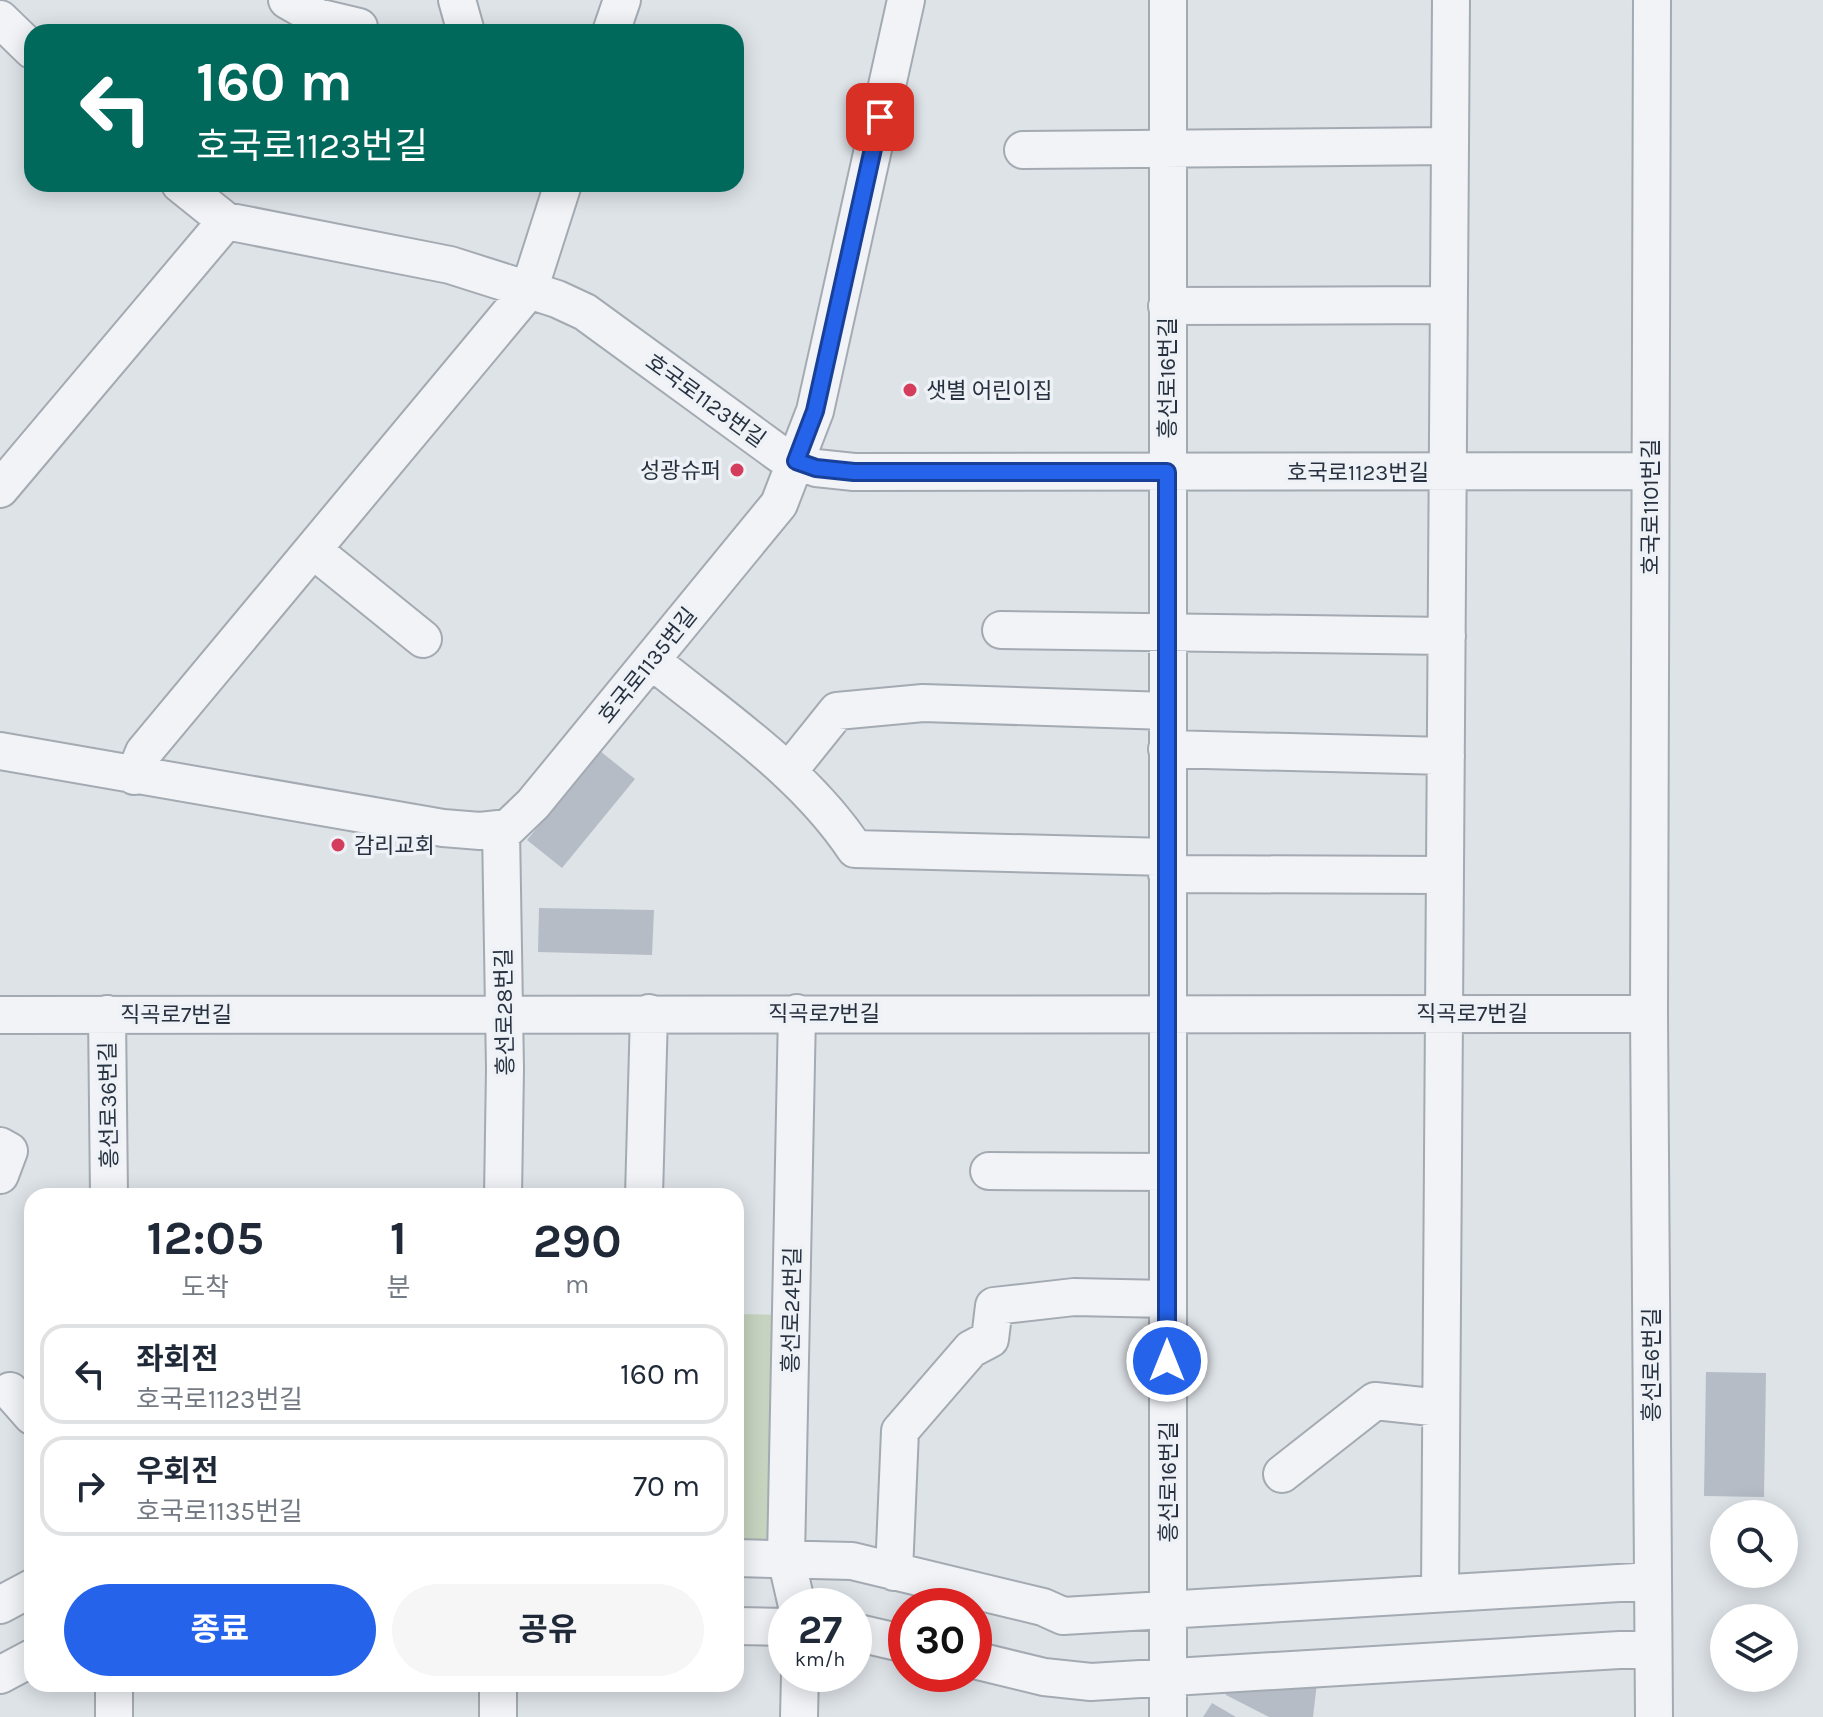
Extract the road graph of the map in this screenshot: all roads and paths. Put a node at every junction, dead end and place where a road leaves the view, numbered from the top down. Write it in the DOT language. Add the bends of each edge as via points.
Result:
graph roads {
  1 [pos="287,0"];
  2 [pos="457,0"];
  3 [pos="622,0"];
  4 [pos="906,0"];
  5 [pos="1168,0"];
  6 [pos="1451,0"];
  7 [pos="1652,0"];
  8 [pos="0,19"];
  9 [pos="346,24"];
  10 [pos="464,24"];
  11 [pos="614,24"];
  12 [pos="24,42"];
  13 [pos="1166,146"];
  14 [pos="1450,146"];
  15 [pos="1023,150"];
  16 [pos="190,192"];
  17 [pos="560,192"];
  18 [pos="226,221"];
  19 [pos="529,290"];
  20 [pos="1449,305"];
  21 [pos="1167,306"];
  22 [pos="796,461"];
  23 [pos="1448,471"];
  24 [pos="1650,471"];
  25 [pos="1167,472"];
  26 [pos="0,489"];
  27 [pos="313,550"];
  28 [pos="1001,630"];
  29 [pos="1167,632"];
  30 [pos="1447,636"];
  31 [pos="423,639"];
  32 [pos="651,660"];
  33 [pos="1167,711"];
  34 [pos="1167,749"];
  35 [pos="0,751"];
  36 [pos="1446,756"];
  37 [pos="788,772"];
  38 [pos="134,776"];
  39 [pos="501,829"];
  40 [pos="1167,866"];
  41 [pos="1443,875"];
  42 [pos="1167,1012"];
  43 [pos="649,1013"];
  44 [pos="797,1013"];
  45 [pos="1443,1013"];
  46 [pos="107,1014"];
  47 [pos="504,1014"];
  48 [pos="1649,1014"];
  49 [pos="0,1015"];
  50 [pos="0,1146"];
  51 [pos="989,1171"];
  52 [pos="1167,1172"];
  53 [pos="0,1175"];
  54 [pos="109,1188"];
  55 [pos="503,1188"];
  56 [pos="644,1188"];
  57 [pos="1167,1299"];
  58 [pos="1441,1408"];
  59 [pos="1282,1474"];
  60 [pos="744,1558"];
  61 [pos="786,1558"];
  62 [pos="894,1572"];
  63 [pos="1653,1581"];
  64 [pos="793,1588"];
  65 [pos="24,1592"];
  66 [pos="1440,1593"];
  67 [pos="0,1605"];
  68 [pos="1168,1607"];
  69 [pos="744,1626"];
  70 [pos="768,1627"];
  71 [pos="1653,1648"];
  72 [pos="24,1662"];
  73 [pos="992,1664"];
  74 [pos="0,1675"];
  75 [pos="1168,1677"];
  76 [pos="114,1692"];
  77 [pos="498,1692"];
  78 [pos="800,1692"];
  79 [pos="114,1717"];
  80 [pos="498,1717"];
  81 [pos="799,1717"];
  82 [pos="1168,1717"];
  83 [pos="1654,1717"];
  1 -- 9 [label="street" via="317,17"];
  2 -- 10 [label="street"];
  3 -- 11 [label="street"];
  4 -- 22 [label="street, 호국로1135번길" via="815,411"];
  5 -- 13 [label="street, 흥선로16번길"];
  6 -- 14 [label="street"];
  7 -- 24 [label="street, 호국로1101번길"];
  8 -- 12 [label="street"];
  13 -- 14 [label="street"];
  13 -- 15 [label="street"];
  13 -- 21 [label="street, 흥선로16번길"];
  14 -- 20 [label="street"];
  16 -- 18 [label="street, 호국로1123번길"];
  17 -- 19 [label="street"];
  18 -- 19 [label="street, 호국로1123번길" via="450,265"];
  18 -- 26 [label="street"];
  19 -- 22 [label="street, 호국로1123번길" via="585,312"];
  19 -- 27 [label="street"];
  20 -- 21 [label="street"];
  20 -- 23 [label="street"];
  21 -- 25 [label="street, 흥선로16번길"];
  22 -- 25 [label="street, 호국로1123번길" via="854,472"];
  22 -- 32 [label="street, 호국로1135번길" via="779,504"];
  23 -- 24 [label="street, 호국로1123번길"];
  23 -- 25 [label="street, 호국로1123번길"];
  23 -- 30 [label="street"];
  24 -- 48 [label="street, 호국로1101번길"];
  25 -- 29 [label="street, 흥선로16번길"];
  27 -- 31 [label="street"];
  27 -- 38 [label="street" via="144,752"];
  28 -- 29 [label="street"];
  29 -- 30 [label="street"];
  29 -- 33 [label="street, 흥선로16번길"];
  30 -- 36 [label="street"];
  32 -- 37 [label="street"];
  32 -- 39 [label="street, 호국로1135번길" via="533,804"];
  33 -- 34 [label="street, 흥선로16번길"];
  33 -- 37 [label="street" via="923,703 837,711"];
  34 -- 36 [label="street"];
  34 -- 40 [label="street, 흥선로16번길"];
  35 -- 38 [label="street"];
  36 -- 41 [label="street"];
  37 -- 40 [label="street" via="831,813 855,849"];
  38 -- 39 [label="street" via="443,828"];
  39 -- 47 [label="street, 흥선로28번길"];
  40 -- 41 [label="street"];
  40 -- 42 [label="street, 흥선로16번길"];
  41 -- 45 [label="street"];
  42 -- 44 [label="street, 직곡로7번길"];
  42 -- 45 [label="street, 직곡로7번길"];
  42 -- 52 [label="street, 흥선로16번길"];
  43 -- 44 [label="street, 직곡로7번길"];
  43 -- 47 [label="street, 직곡로7번길"];
  43 -- 56 [label="street"];
  44 -- 61 [label="street, 흥선로24번길"];
  45 -- 48 [label="street, 직곡로7번길"];
  45 -- 58 [label="street"];
  46 -- 47 [label="street, 직곡로7번길"];
  46 -- 49 [label="street, 직곡로7번길"];
  46 -- 54 [label="street, 흥선로36번길"];
  47 -- 55 [label="street, 흥선로28번길"];
  48 -- 63 [label="street, 흥선로6번길"];
  50 -- 53 [label="street" via="9,1151"];
  51 -- 52 [label="street"];
  52 -- 57 [label="street, 흥선로16번길"];
  57 -- 62 [label="street" via="1074,1297 994,1306 990,1339 971,1349 900,1431"];
  57 -- 68 [label="street, 흥선로16번길"];
  58 -- 59 [label="street" via="1375,1401"];
  58 -- 66 [label="street"];
  60 -- 61 [label="street"];
  61 -- 62 [label="street" via="852,1561"];
  61 -- 64 [label="street, 흥선로24번길"];
  62 -- 68 [label="street" via="1063,1616"];
  63 -- 66 [label="street"];
  63 -- 71 [label="street, 흥선로6번길"];
  65 -- 67 [label="street"];
  66 -- 68 [label="street"];
  68 -- 75 [label="street, 흥선로16번길"];
  69 -- 70 [label="street"];
  71 -- 75 [label="street"];
  71 -- 83 [label="street, 흥선로6번길"];
  72 -- 74 [label="street"];
  73 -- 75 [label="street" via="1062,1680"];
  75 -- 82 [label="street, 흥선로16번길"];
  76 -- 79 [label="street"];
  77 -- 80 [label="street"];
  78 -- 81 [label="street"];
}
